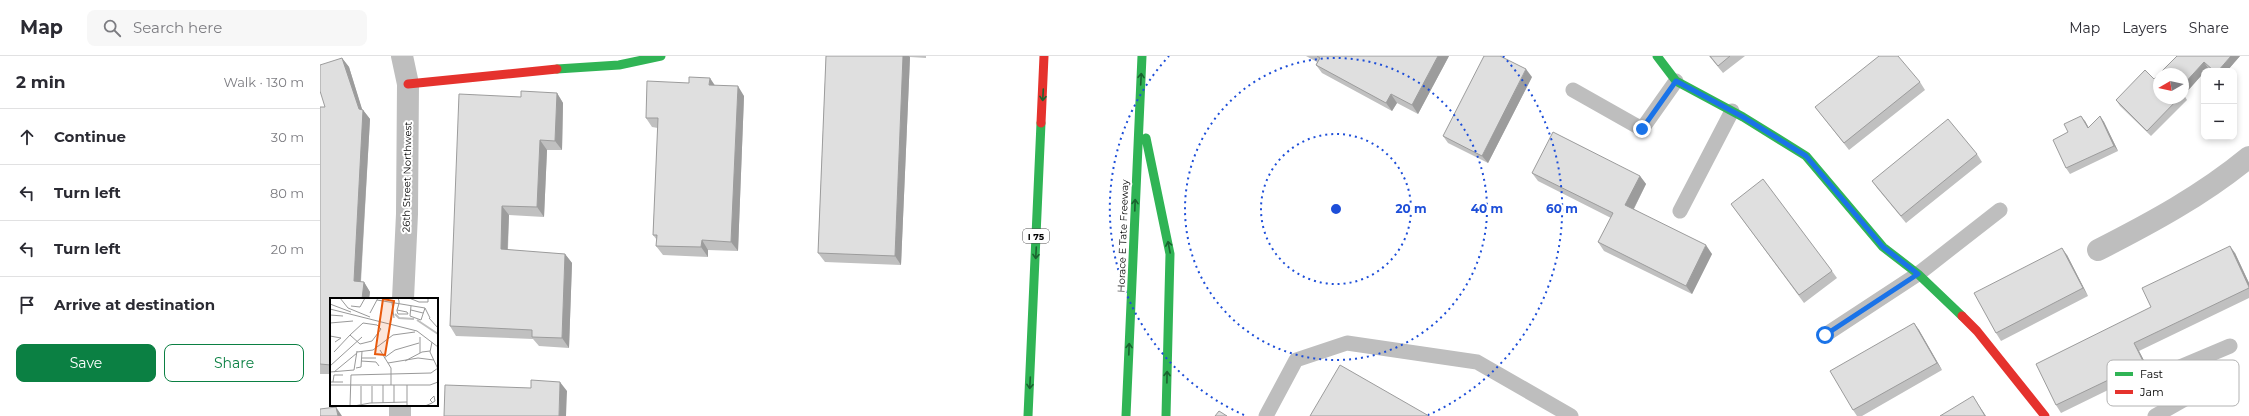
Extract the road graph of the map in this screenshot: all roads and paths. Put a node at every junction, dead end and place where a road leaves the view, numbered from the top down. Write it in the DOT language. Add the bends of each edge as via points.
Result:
graph roads {
  1 [pos="402,56"];
  2 [pos="661,56"];
  3 [pos="1044,56"];
  4 [pos="1142,56"];
  5 [pos="1657,56"];
  6 [pos="1676,81"];
  7 [pos="408,84"];
  8 [pos="1573,90"];
  9 [pos="1139,103"];
  10 [pos="1732,111"];
  11 [pos="2249,157"];
  12 [pos="2000,210"];
  13 [pos="1680,211"];
  14 [pos="2098,250"];
  15 [pos="1918,274"];
  16 [pos="403,298"];
  17 [pos="1825,335"];
  18 [pos="2230,346"];
  19 [pos="2197,360"];
  20 [pos="2173,406"];
  21 [pos="1028,416"];
  22 [pos="1126,416"];
  23 [pos="1166,416"];
  24 [pos="1266,416"];
  25 [pos="1571,416"];
  26 [pos="2045,416"];
  27 [pos="2155,416"];
  1 -- 7 [label="street, 26th Street Northwest"];
  2 -- 7 [label="main road" via="619,65 520,71"];
  3 -- 21 [label="main road, I 75, one-way"];
  9 -- 4 [label="main road, Horace E Tate Freeway, one-way"];
  5 -- 6 [label="main road"];
  6 -- 8 [label="lane" via="1642,129"];
  6 -- 10 [label="main road"];
  7 -- 16 [label="street, 26th Street Northwest" via="407,214"];
  22 -- 9 [label="main road, Horace E Tate Freeway, one-way"];
  23 -- 9 [label="main road, one-way" via="1170,254"];
  10 -- 13 [label="lane"];
  10 -- 15 [label="main road" via="1806,156 1883,247"];
  11 -- 14 [label="street" via="2228,174 2161,217"];
  12 -- 15 [label="lane"];
  15 -- 17 [label="lane"];
  15 -- 26 [label="main road" via="1977,331"];
  18 -- 19 [label="lane"];
  20 -- 27 [label="lane"];
  24 -- 25 [label="lane" via="1296,360 1347,343 1477,362"];
}
